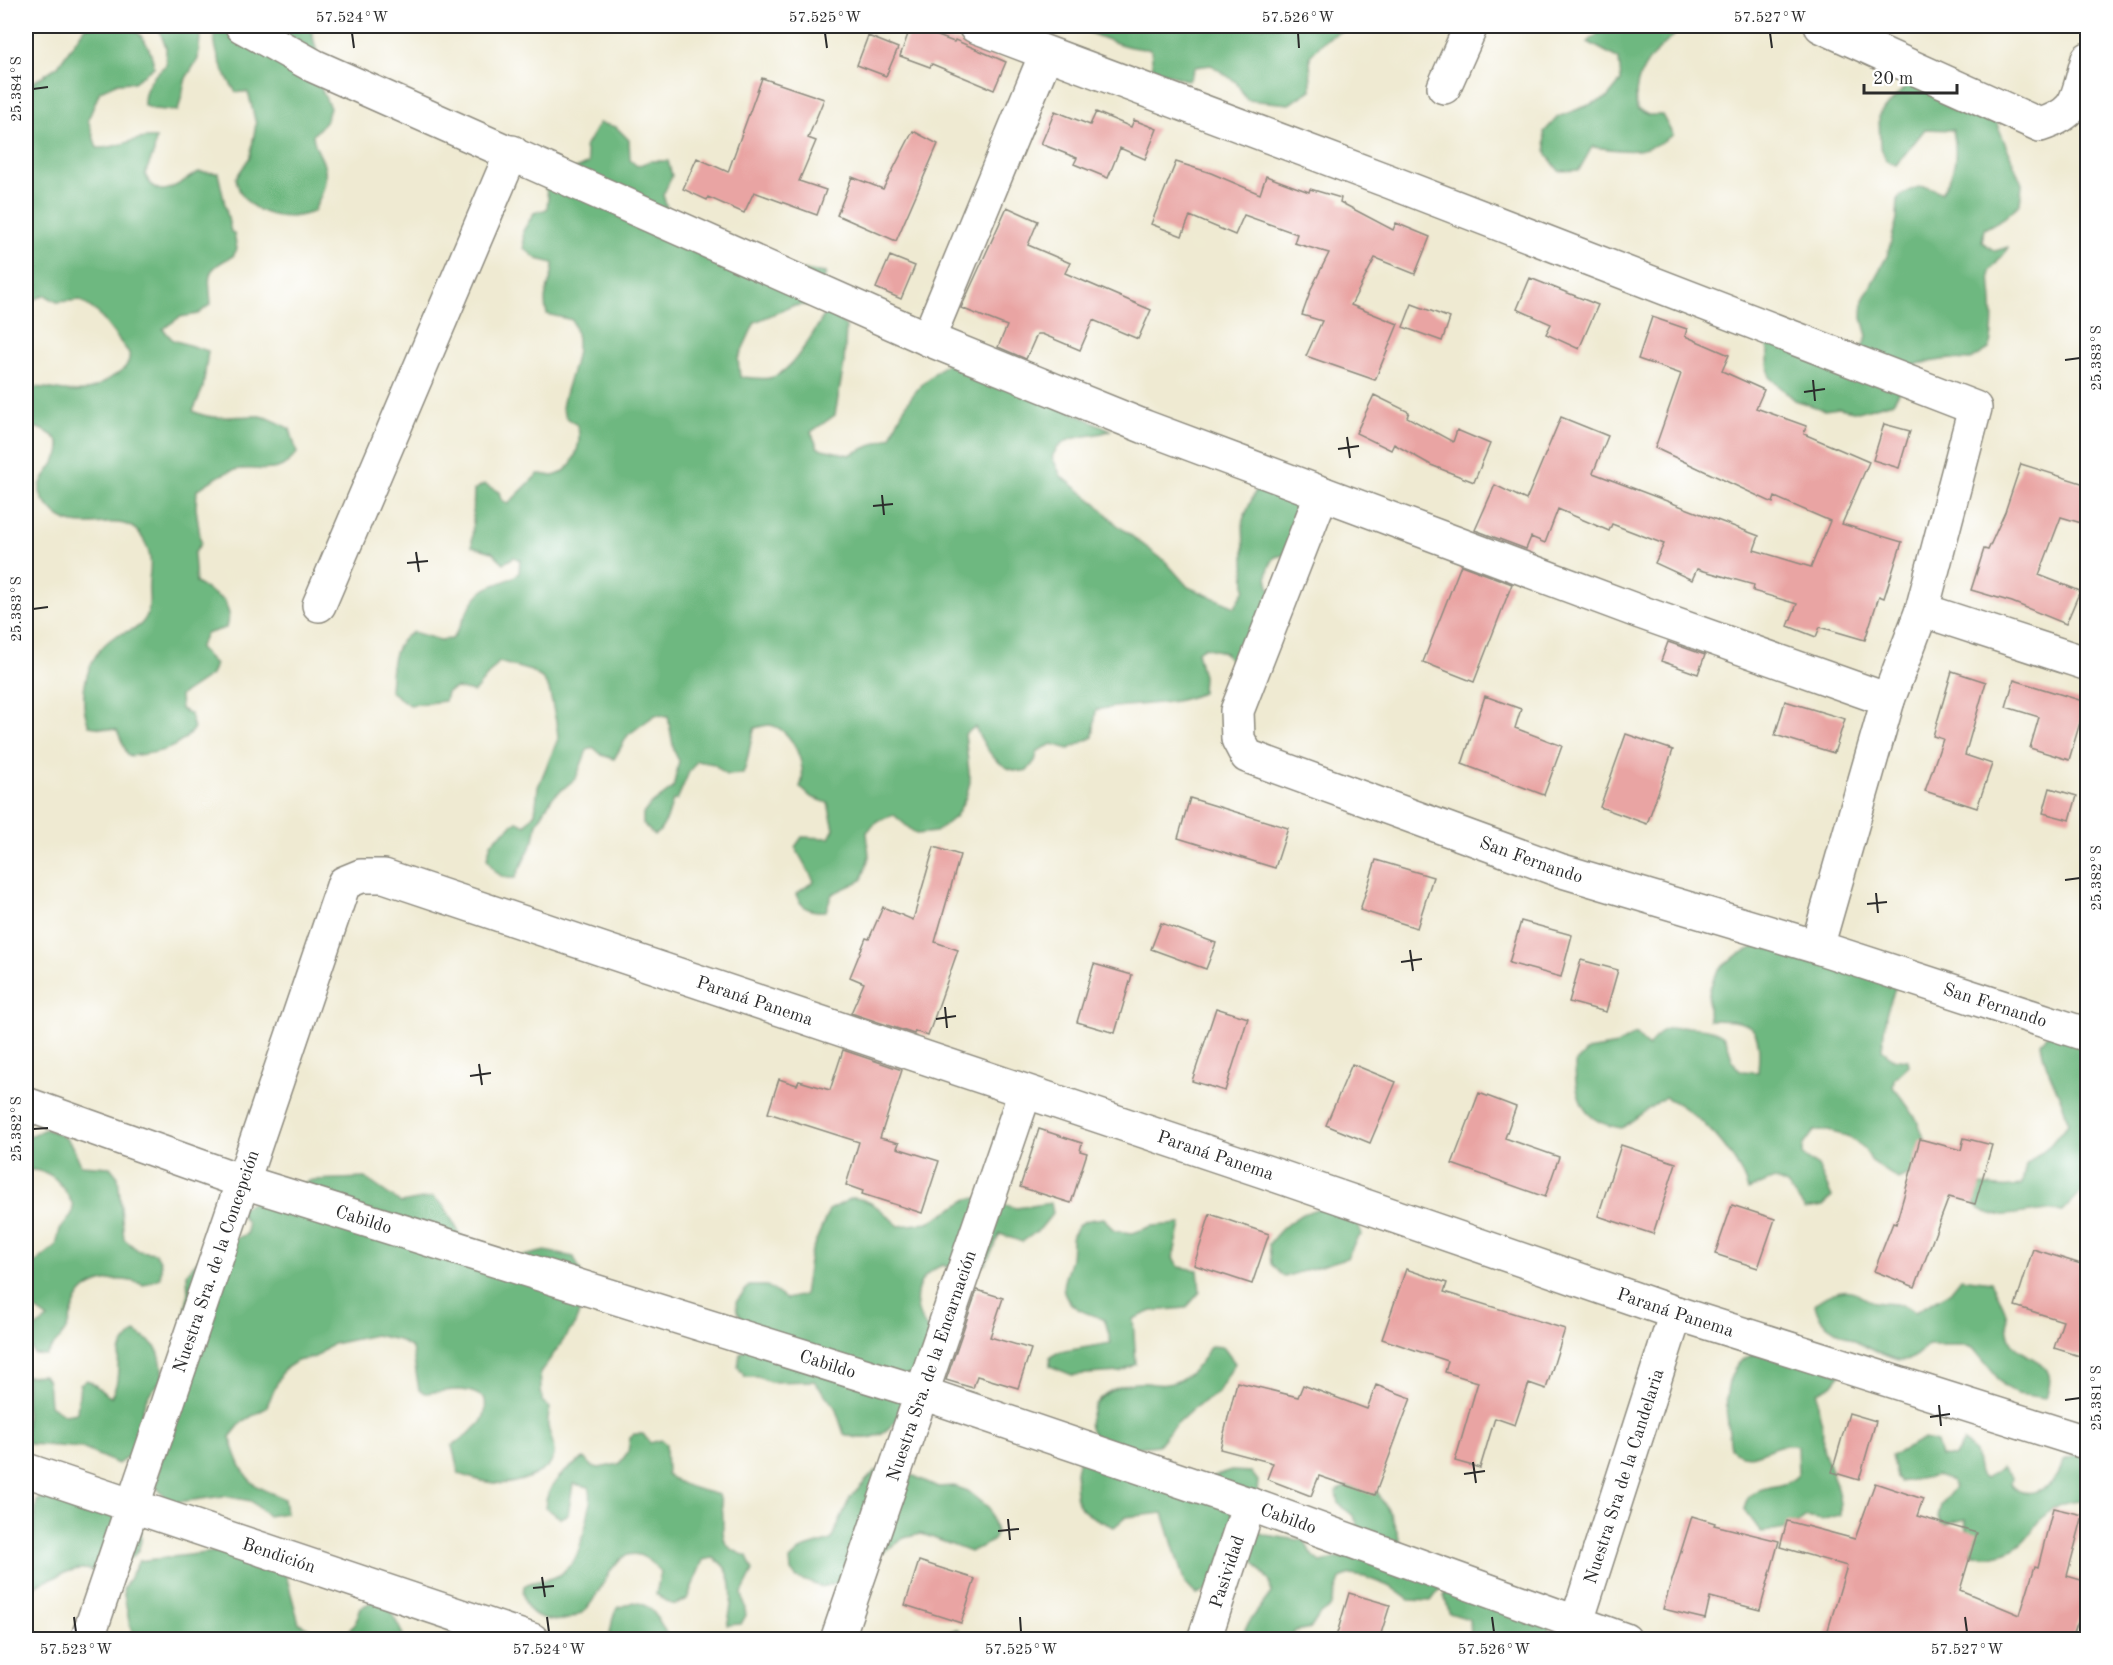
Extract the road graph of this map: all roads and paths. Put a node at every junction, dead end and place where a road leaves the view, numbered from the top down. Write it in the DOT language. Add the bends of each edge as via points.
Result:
graph roads {
  1 [pos="242,26"];
  2 [pos="975,26"];
  3 [pos="1471,26"];
  4 [pos="1821,26"];
  5 [pos="1046,54"];
  6 [pos="2088,59"];
  7 [pos="1444,87"];
  8 [pos="512,153"];
  9 [pos="928,339"];
  10 [pos="1322,493"];
  11 [pos="319,605"];
  12 [pos="1922,610"];
  13 [pos="2088,664"];
  14 [pos="1888,700"];
  15 [pos="344,883"];
  16 [pos="1817,947"];
  17 [pos="2088,1035"];
  18 [pos="1025,1092"];
  19 [pos="26,1104"];
  20 [pos="244,1182"];
  21 [pos="1676,1313"];
  22 [pos="922,1393"];
  23 [pos="2088,1443"];
  24 [pos="26,1470"];
  25 [pos="1249,1504"];
  26 [pos="133,1507"];
  27 [pos="1574,1632"];
  28 [pos="87,1640"];
  29 [pos="532,1640"];
  30 [pos="837,1640"];
  31 [pos="1204,1640"];
  32 [pos="1625,1640"];
  1 -- 8 [label="street" via="314,66"];
  2 -- 5 [label="street"];
  3 -- 7 [label="street"];
  4 -- 6 [label="street" via="2040,125 2073,109"];
  5 -- 9 [label="street"];
  5 -- 12 [label="street" via="1976,408"];
  8 -- 9 [label="street"];
  8 -- 11 [label="street"];
  9 -- 10 [label="street"];
  10 -- 14 [label="street"];
  10 -- 16 [label="street, San Fernando" via="1237,711 1238,739 1247,756 1559,870"];
  12 -- 13 [label="street"];
  12 -- 14 [label="street"];
  14 -- 16 [label="street"];
  15 -- 18 [label="street, Paraná Panema" via="362,876 384,876"];
  15 -- 20 [label="street, Nuestra Sra. de la Concepción"];
  16 -- 17 [label="street, San Fernando"];
  18 -- 21 [label="street, Paraná Panema"];
  18 -- 22 [label="street, Nuestra Sra. de la Encarnación"];
  19 -- 20 [label="street, Cabildo"];
  20 -- 22 [label="street, Cabildo"];
  20 -- 26 [label="street, Nuestra Sra. de la Concepción"];
  21 -- 23 [label="street, Paraná Panema"];
  21 -- 27 [label="street, Nuestra Sra de la Candelaria"];
  22 -- 25 [label="street, Cabildo"];
  22 -- 30 [label="street, Nuestra Sra. de la Encarnación"];
  24 -- 26 [label="street, Bendición"];
  25 -- 27 [label="street, Cabildo"];
  25 -- 31 [label="street, Pasividad"];
  26 -- 28 [label="street, Nuestra Sra. de la Concepción"];
  26 -- 29 [label="street, Bendición"];
  27 -- 32 [label="street, Cabildo"];
}
